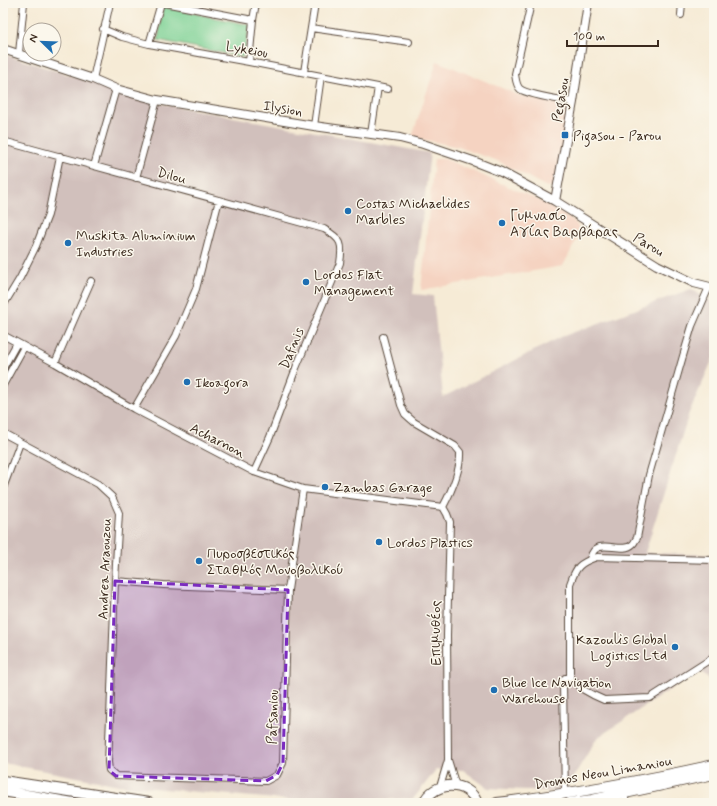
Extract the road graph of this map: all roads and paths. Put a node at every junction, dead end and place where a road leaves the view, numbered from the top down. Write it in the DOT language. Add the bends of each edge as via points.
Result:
graph roads {
  1 [pos="24,3"];
  2 [pos="110,3"];
  3 [pos="161,3"];
  4 [pos="164,3"];
  5 [pos="256,3"];
  6 [pos="315,3"];
  7 [pos="531,3"];
  8 [pos="588,3"];
  9 [pos="682,3"];
  10 [pos="681,15"];
  11 [pos="253,20"];
  12 [pos="311,28"];
  13 [pos="103,29"];
  14 [pos="409,42"];
  15 [pos="148,44"];
  16 [pos="3,49"];
  17 [pos="19,53"];
  18 [pos="249,62"];
  19 [pos="304,72"];
  20 [pos="321,76"];
  21 [pos="92,79"];
  22 [pos="378,87"];
  23 [pos="116,89"];
  24 [pos="388,89"];
  25 [pos="157,100"];
  26 [pos="573,102"];
  27 [pos="314,126"];
  28 [pos="371,134"];
  29 [pos="3,141"];
  30 [pos="60,156"];
  31 [pos="94,166"];
  32 [pos="136,178"];
  33 [pos="219,200"];
  34 [pos="555,201"];
  35 [pos="333,234"];
  36 [pos="91,281"];
  37 [pos="712,287"];
  38 [pos="3,306"];
  39 [pos="3,335"];
  40 [pos="383,337"];
  41 [pos="17,343"];
  42 [pos="24,347"];
  43 [pos="55,363"];
  44 [pos="3,368"];
  45 [pos="3,384"];
  46 [pos="134,408"];
  47 [pos="3,433"];
  48 [pos="20,443"];
  49 [pos="254,472"];
  50 [pos="3,488"];
  51 [pos="303,489"];
  52 [pos="443,507"];
  53 [pos="590,559"];
  54 [pos="714,560"];
  55 [pos="115,581"];
  56 [pos="288,590"];
  57 [pos="714,657"];
  58 [pos="570,678"];
  59 [pos="448,760"];
  60 [pos="714,765"];
  61 [pos="109,770"];
  62 [pos="714,774"];
  63 [pos="3,781"];
  64 [pos="456,786"];
  65 [pos="440,787"];
  66 [pos="3,791"];
  67 [pos="602,793"];
  68 [pos="565,794"];
  69 [pos="625,798"];
  70 [pos="477,802"];
  71 [pos="73,803"];
  72 [pos="149,803"];
  73 [pos="424,803"];
  74 [pos="496,803"];
  75 [pos="570,803"];
  76 [pos="616,803"];
  1 -- 17 [label="street"];
  2 -- 13 [label="street"];
  3 -- 15 [label="street"];
  4 -- 11 [label="street"];
  5 -- 11 [label="street"];
  6 -- 12 [label="street"];
  7 -- 26 [label="street" via="515,74 516,82 526,93"];
  8 -- 26 [label="street, Pegasou"];
  9 -- 10 [label="street"];
  11 -- 18 [label="street"];
  12 -- 14 [label="street"];
  12 -- 19 [label="street"];
  13 -- 15 [label="street, Lykeiou"];
  13 -- 21 [label="street"];
  15 -- 18 [label="street, Lykeiou"];
  16 -- 17 [label="street, Ilysion"];
  17 -- 21 [label="street, Ilysion"];
  18 -- 19 [label="street, Lykeiou"];
  19 -- 20 [label="street, Lykeiou"];
  20 -- 22 [label="street, Lykeiou"];
  20 -- 27 [label="street"];
  21 -- 23 [label="street, Ilysion"];
  22 -- 24 [label="street, Lykeiou"];
  22 -- 28 [label="street"];
  23 -- 25 [label="street, Ilysion"];
  23 -- 31 [label="street"];
  25 -- 27 [label="street, Ilysion"];
  25 -- 32 [label="street"];
  26 -- 34 [label="street, Pegasou"];
  27 -- 28 [label="street, Ilysion"];
  28 -- 34 [label="street, Ilysion" via="423,144 473,161 501,172"];
  29 -- 30 [label="street, Dilou"];
  30 -- 31 [label="street, Dilou"];
  30 -- 38 [label="street" via="48,215 36,246"];
  31 -- 32 [label="street, Dilou"];
  32 -- 33 [label="street, Dilou"];
  33 -- 35 [label="street, Dilou" via="324,229"];
  33 -- 46 [label="street" via="196,289 176,336"];
  34 -- 37 [label="street, Parou" via="657,265 694,283"];
  35 -- 49 [label="street, Dafnis" via="342,249 340,263"];
  36 -- 43 [label="street"];
  37 -- 53 [label="street" via="692,326 683,356 649,475 637,538 627,547 602,546 596,549"];
  39 -- 41 [label="street, Acharnon"];
  40 -- 52 [label="street" via="405,414 455,446 460,452 460,464"];
  41 -- 42 [label="street, Acharnon"];
  41 -- 44 [label="street"];
  42 -- 43 [label="street, Acharnon"];
  42 -- 45 [label="street"];
  43 -- 46 [label="street, Acharnon"];
  46 -- 49 [label="street, Acharnon"];
  47 -- 48 [label="street, Andrea Araouzou"];
  48 -- 50 [label="street"];
  48 -- 55 [label="street, Andrea Araouzou" via="98,484 112,497 119,513"];
  49 -- 51 [label="street, Acharnon"];
  51 -- 52 [label="street, Acharnon"];
  51 -- 56 [label="street, Pafsaniou"];
  52 -- 59 [label="street, Επιμυθέος" via="450,522 447,636"];
  53 -- 54 [label="street" via="596,557"];
  53 -- 58 [label="street" via="575,572 570,584"];
  55 -- 56 [label="street"];
  55 -- 61 [label="street, Andrea Araouzou"];
  56 -- 61 [label="street, Pafsaniou" via="283,763 277,775 266,781 116,776"];
  57 -- 58 [label="street" via="650,698 604,700 584,690"];
  58 -- 68 [label="street" via="563,680"];
  59 -- 64 [label="street"];
  59 -- 65 [label="street"];
  60 -- 67 [label="main road, Dromos Neou Limaniou"];
  62 -- 69 [label="main road, Dromos Neou Limaniou"];
  63 -- 72 [label="main road"];
  64 -- 65 [label="main road"];
  64 -- 70 [label="main road" via="471,793"];
  65 -- 73 [label="main road" via="431,792"];
  66 -- 71 [label="main road"];
  67 -- 68 [label="main road, Dromos Neou Limaniou"];
  67 -- 69 [label="main road, Dromos Neou Limaniou"];
  67 -- 75 [label="main road, Dromos Neou Limaniou"];
  67 -- 76 [label="street"];
  68 -- 74 [label="main road, Dromos Neou Limaniou"];
  70 -- 74 [label="main road, Dromos Neou Limaniou"];
}
